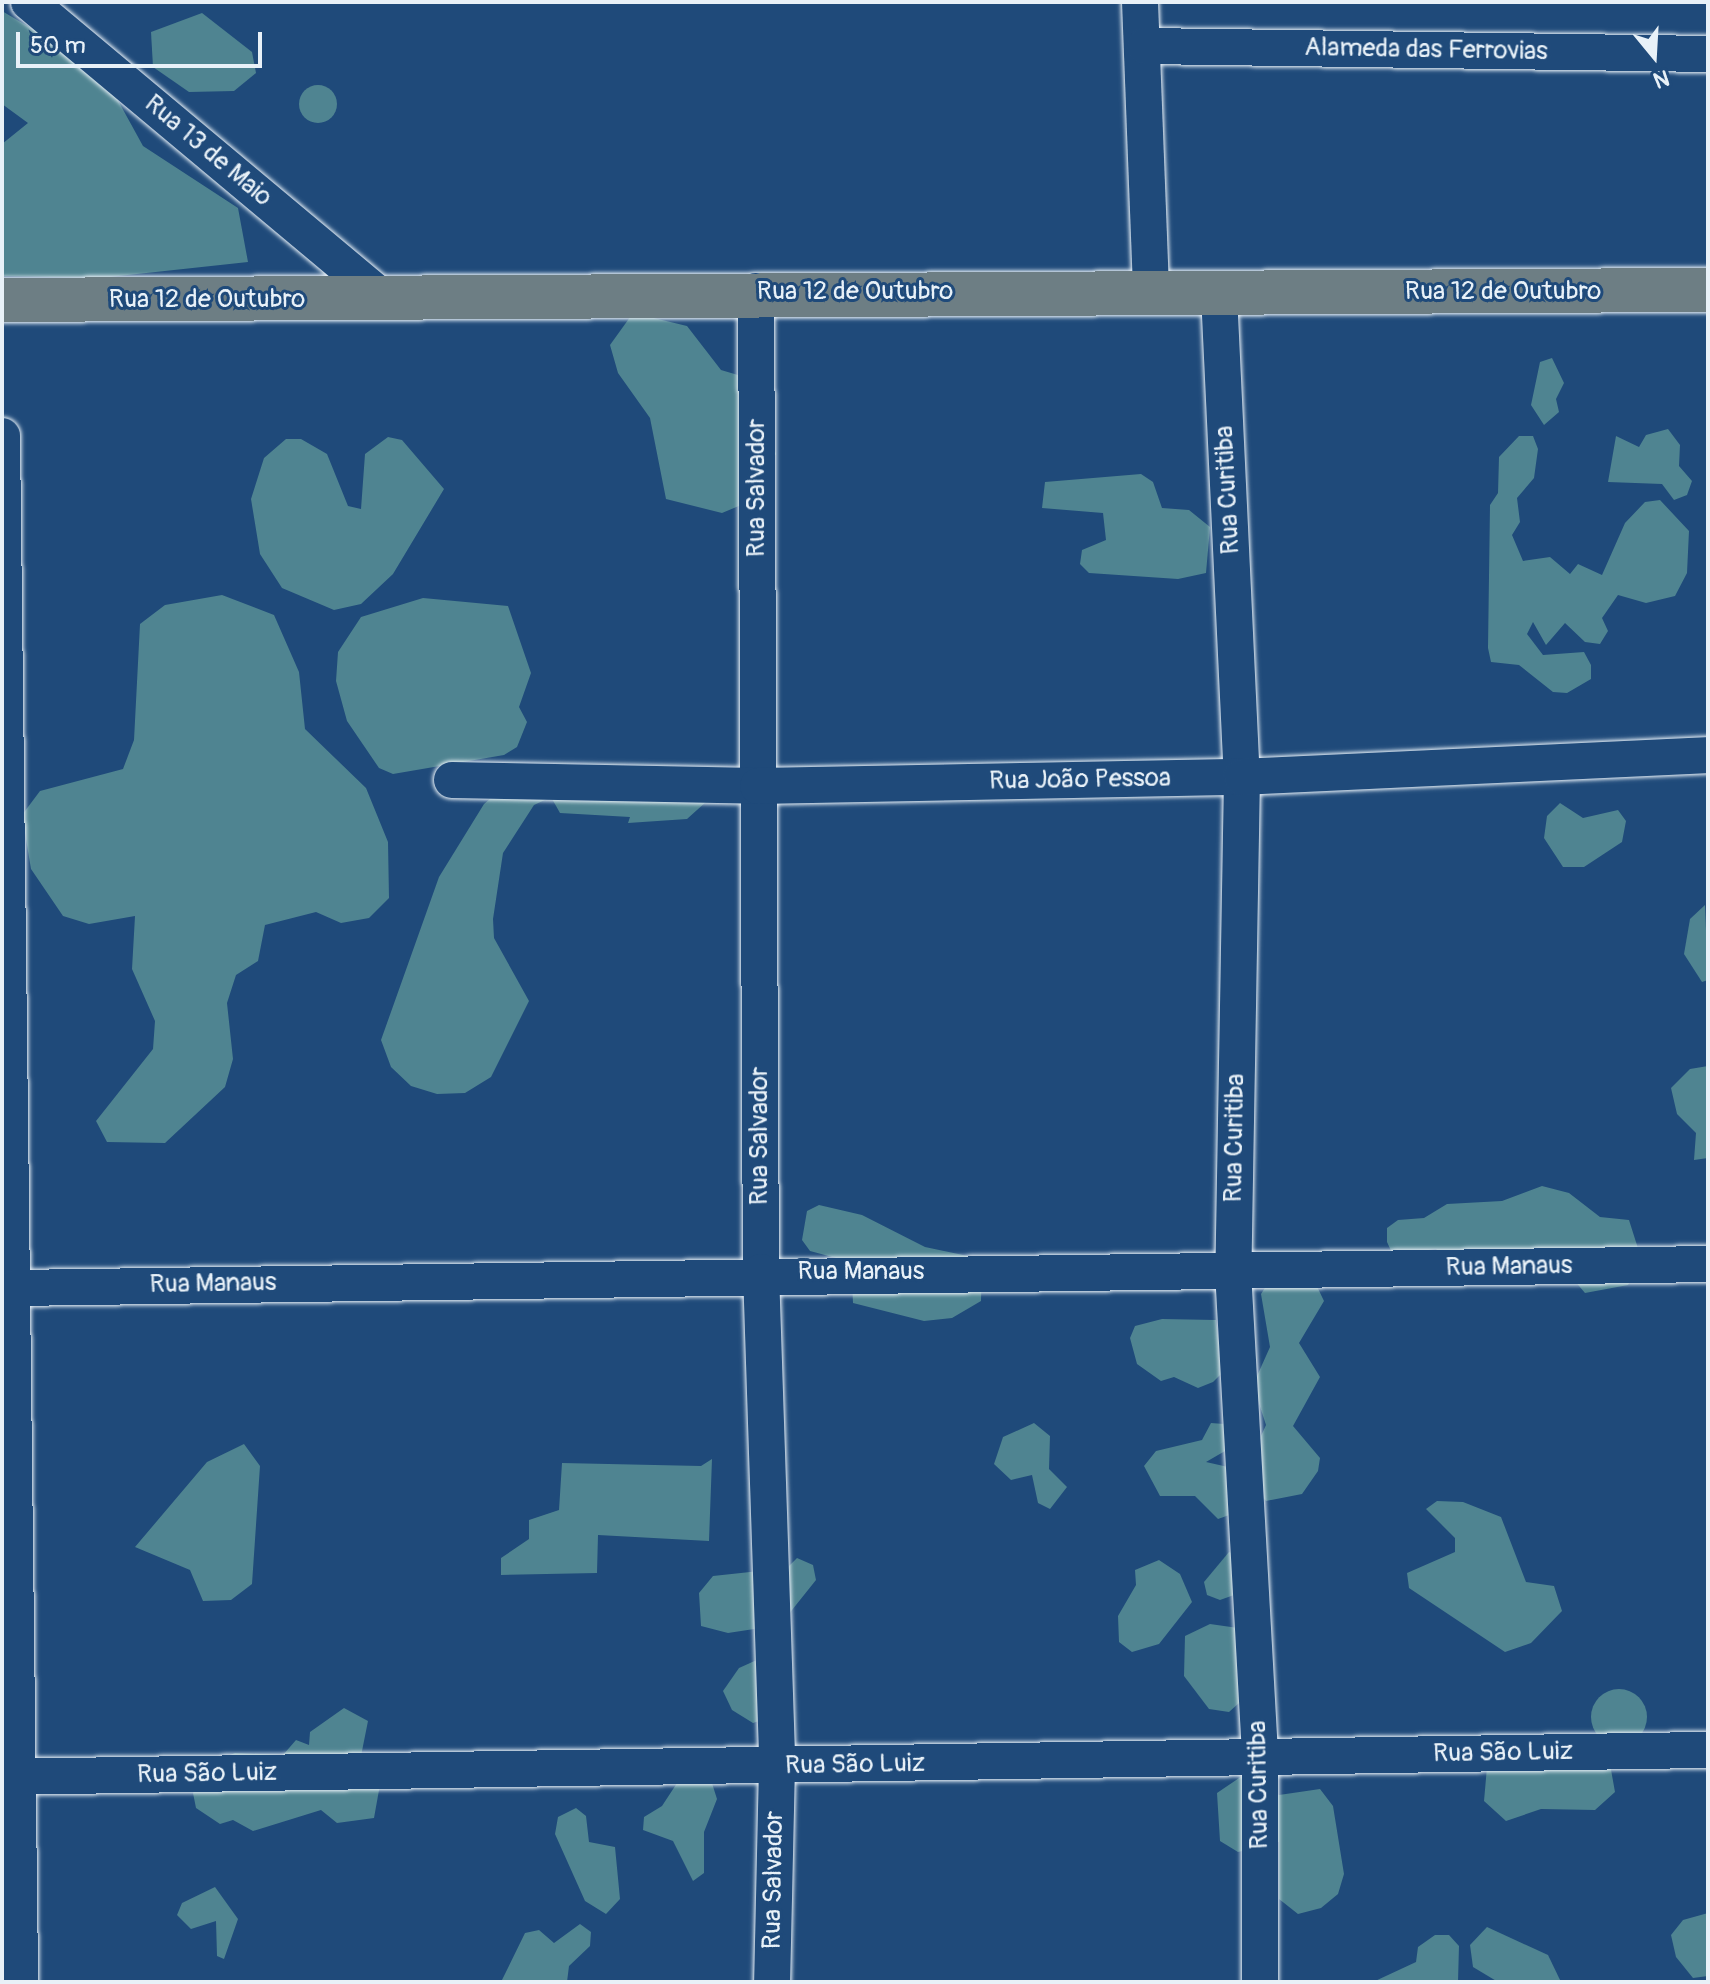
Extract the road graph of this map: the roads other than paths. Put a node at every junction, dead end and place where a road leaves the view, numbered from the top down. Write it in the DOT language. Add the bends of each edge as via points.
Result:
graph roads {
  1 [pos="29,2"];
  2 [pos="1140,2"];
  3 [pos="1145,46"];
  4 [pos="1708,54"];
  5 [pos="1708,290"];
  6 [pos="756,291"];
  7 [pos="1151,294"];
  8 [pos="1219,294"];
  9 [pos="2,300"];
  10 [pos="387,301"];
  11 [pos="2,436"];
  12 [pos="1708,755"];
  13 [pos="1242,777"];
  14 [pos="452,780"];
  15 [pos="758,786"];
  16 [pos="1708,1264"];
  17 [pos="1233,1271"];
  18 [pos="761,1272"];
  19 [pos="14,1288"];
  20 [pos="9,1360"];
  21 [pos="1708,1750"];
  22 [pos="1260,1757"];
  23 [pos="777,1766"];
  24 [pos="10,1777"];
  25 [pos="20,1982"];
  26 [pos="772,1982"];
  27 [pos="1260,1982"];
  1 -- 10 [label="street, Rua 13 de Maio"];
  2 -- 3 [label="street"];
  3 -- 4 [label="street, Alameda das Ferrovias"];
  3 -- 7 [label="street"];
  5 -- 8 [label="main road, Rua 12 de Outubro"];
  6 -- 7 [label="main road, Rua 12 de Outubro"];
  6 -- 10 [label="main road, Rua 12 de Outubro"];
  6 -- 15 [label="street, Rua Salvador"];
  7 -- 8 [label="main road, Rua 12 de Outubro"];
  8 -- 13 [label="street, Rua Curitiba"];
  9 -- 10 [label="main road, Rua 12 de Outubro"];
  11 -- 19 [label="street"];
  12 -- 13 [label="street, Rua João Pessoa"];
  13 -- 15 [label="street, Rua João Pessoa"];
  13 -- 17 [label="street, Rua Curitiba"];
  14 -- 15 [label="street, Rua João Pessoa"];
  15 -- 18 [label="street, Rua Salvador"];
  16 -- 17 [label="street, Rua Manaus"];
  17 -- 18 [label="street, Rua Manaus"];
  17 -- 22 [label="street, Rua Curitiba"];
  18 -- 19 [label="street, Rua Manaus"];
  18 -- 23 [label="street, Rua Salvador"];
  19 -- 20 [label="street"];
  20 -- 24 [label="street"];
  21 -- 22 [label="street, Rua São Luiz"];
  22 -- 23 [label="street, Rua São Luiz"];
  22 -- 27 [label="street, Rua Curitiba"];
  23 -- 24 [label="street, Rua São Luiz"];
  23 -- 26 [label="street, Rua Salvador"];
  24 -- 25 [label="street"];
}
